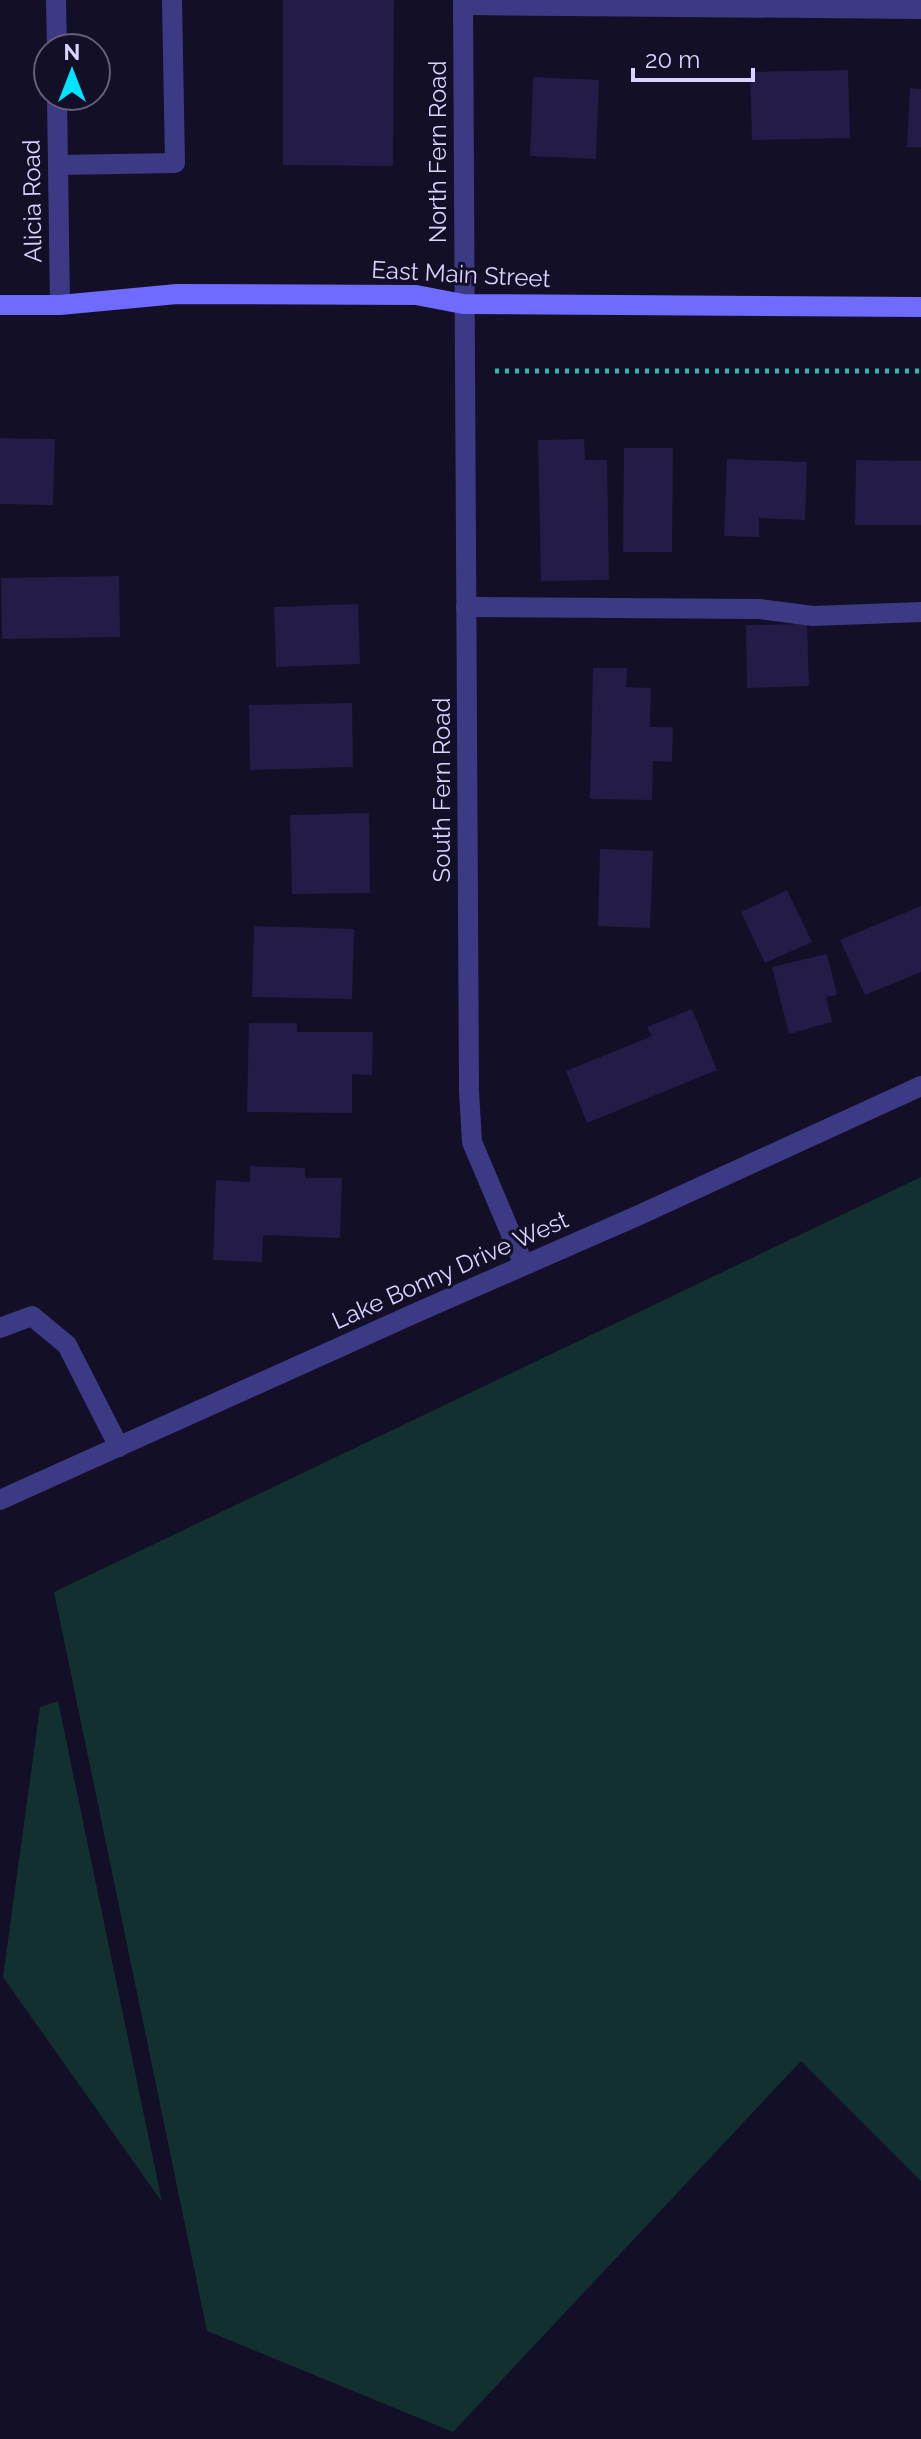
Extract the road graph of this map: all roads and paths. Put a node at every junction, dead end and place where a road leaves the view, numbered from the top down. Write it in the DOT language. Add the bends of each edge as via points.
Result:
graph roads {
  1 [pos="56,0"];
  2 [pos="172,0"];
  3 [pos="463,3"];
  4 [pos="921,9"];
  5 [pos="57,32"];
  6 [pos="57,112"];
  7 [pos="58,165"];
  8 [pos="463,304"];
  9 [pos="0,305"];
  10 [pos="60,305"];
  11 [pos="921,307"];
  12 [pos="490,371"];
  13 [pos="921,371"];
  14 [pos="466,607"];
  15 [pos="921,612"];
  16 [pos="921,1086"];
  17 [pos="524,1265"];
  18 [pos="0,1328"];
  19 [pos="119,1447"];
  20 [pos="0,1500"];
  1 -- 5 [label="street"];
  2 -- 7 [label="street" via="175,163"];
  3 -- 4 [label="street"];
  3 -- 8 [label="street, North Fern Road"];
  6 -- 7 [label="street, Alicia Road"];
  7 -- 10 [label="street, Alicia Road"];
  8 -- 10 [label="main road, East Main Street" via="416,295 177,294"];
  8 -- 11 [label="main road, East Main Street"];
  8 -- 14 [label="street, South Fern Road"];
  9 -- 10 [label="main road, East Main Street"];
  12 -- 13 [label="path"];
  14 -- 15 [label="street" via="759,609 813,616"];
  14 -- 17 [label="street, South Fern Road" via="472,1142"];
  16 -- 17 [label="street, Lake Bonny Drive West"];
  17 -- 19 [label="street, Lake Bonny Drive West"];
  18 -- 19 [label="street" via="32,1316 67,1345"];
  19 -- 20 [label="street, Lake Bonny Drive West"];
}
